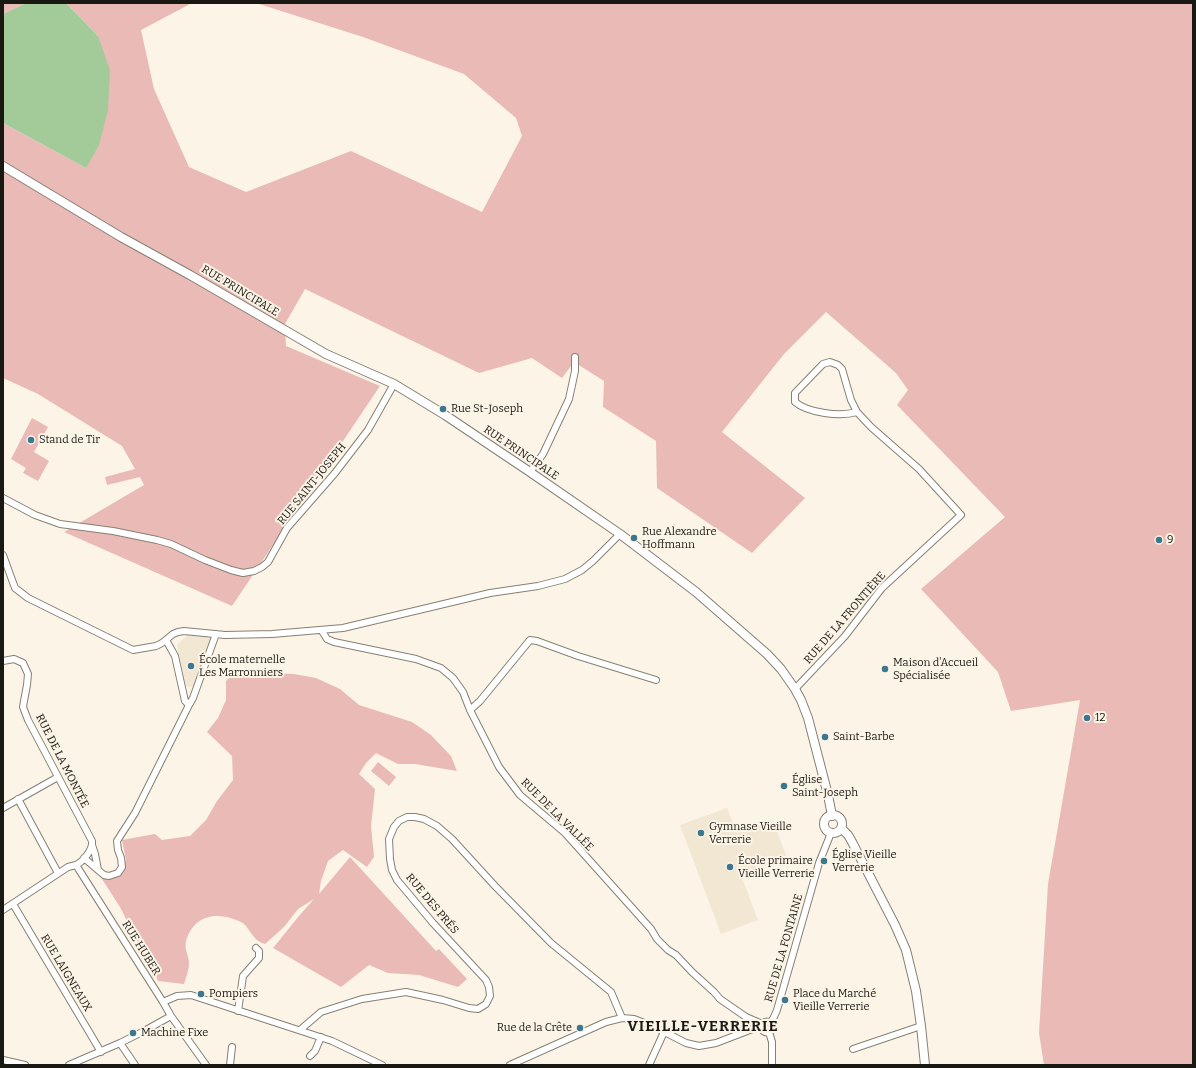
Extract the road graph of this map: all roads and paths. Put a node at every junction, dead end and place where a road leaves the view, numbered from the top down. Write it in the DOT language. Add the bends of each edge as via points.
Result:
graph roads {
  1 [pos="3,166"];
  2 [pos="575,357"];
  3 [pos="394,384"];
  4 [pos="857,412"];
  5 [pos="530,472"];
  6 [pos="3,498"];
  7 [pos="620,534"];
  8 [pos="3,555"];
  9 [pos="322,631"];
  10 [pos="216,634"];
  11 [pos="166,640"];
  12 [pos="3,661"];
  13 [pos="656,680"];
  14 [pos="795,689"];
  15 [pos="189,705"];
  16 [pos="470,710"];
  17 [pos="58,777"];
  18 [pos="18,799"];
  19 [pos="3,808"];
  20 [pos="832,816"];
  21 [pos="841,828"];
  22 [pos="831,833"];
  23 [pos="92,843"];
  24 [pos="84,858"];
  25 [pos="76,865"];
  26 [pos="98,870"];
  27 [pos="58,873"];
  28 [pos="13,904"];
  29 [pos="3,910"];
  30 [pos="256,948"];
  31 [pos="163,1002"];
  32 [pos="238,1011"];
  33 [pos="171,1016"];
  34 [pos="622,1018"];
  35 [pos="771,1022"];
  36 [pos="762,1026"];
  37 [pos="921,1026"];
  38 [pos="300,1030"];
  39 [pos="664,1032"];
  40 [pos="768,1032"];
  41 [pos="321,1037"];
  42 [pos="120,1043"];
  43 [pos="232,1047"];
  44 [pos="852,1048"];
  45 [pos="101,1052"];
  46 [pos="310,1056"];
  47 [pos="3,1060"];
  48 [pos="73,1064"];
  49 [pos="25,1065"];
  50 [pos="135,1065"];
  51 [pos="206,1065"];
  52 [pos="230,1065"];
  53 [pos="382,1065"];
  54 [pos="510,1065"];
  55 [pos="649,1065"];
  56 [pos="772,1065"];
  57 [pos="925,1065"];
  1 -- 3 [label="street, RUE PRINCIPALE" via="121,237 326,354"];
  2 -- 5 [label="street" via="569,399 542,454"];
  3 -- 5 [label="street, RUE PRINCIPALE"];
  3 -- 6 [label="street, RUE SAINT-JOSEPH" via="368,430 287,528 268,562 254,571 243,573 231,570 158,540 60,524"];
  4 -- 4 [label="street" via="842,369 830,362 823,364 795,393 795,402 800,406 827,414"];
  4 -- 14 [label="street, RUE DE LA FRONTIÈRE" via="919,469 962,515 882,588 845,636"];
  5 -- 7 [label="street, RUE PRINCIPALE"];
  7 -- 9 [label="street" via="593,561 564,579"];
  7 -- 14 [label="street, RUE PRINCIPALE" via="738,628 767,654"];
  8 -- 11 [label="street" via="15,588 28,598 133,650 156,646"];
  9 -- 10 [label="street"];
  9 -- 16 [label="street, RUE DE LA VALLÉE" via="327,639 334,642 416,659 441,668 453,678 463,692"];
  10 -- 11 [label="street" via="184,631 173,634"];
  10 -- 15 [label="street"];
  11 -- 15 [label="street" via="175,656 185,701"];
  12 -- 17 [label="street, RUE DE LA MONTÉE" via="14,659 23,663 28,674 24,707 28,720"];
  13 -- 16 [label="street" via="530,640"];
  14 -- 20 [label="street, RUE PRINCIPALE" via="808,718"];
  15 -- 26 [label="street" via="135,813 117,841 122,867 118,873 109,876"];
  16 -- 36 [label="street, RUE DE LA VALLÉE" via="499,767 520,795 565,833 668,950 720,999"];
  17 -- 18 [label="street"];
  17 -- 23 [label="street, RUE DE LA MONTÉE"];
  18 -- 19 [label="street"];
  18 -- 27 [label="street"];
  20 -- 21 [label="street" via="840,820"];
  20 -- 22 [label="street" via="826,819 825,824"];
  21 -- 22 [label="street"];
  21 -- 37 [label="street" via="851,840 906,950"];
  22 -- 35 [label="street, RUE DE LA FONTAINE" via="819,863 777,1010"];
  23 -- 24 [label="street"];
  23 -- 26 [label="street, RUE DE LA MONTÉE"];
  24 -- 25 [label="street"];
  24 -- 26 [label="street"];
  25 -- 27 [label="street"];
  25 -- 31 [label="street, RUE HUBER"];
  27 -- 28 [label="street"];
  28 -- 29 [label="street"];
  28 -- 45 [label="street, RUE LAIGNEAUX"];
  30 -- 32 [label="street" via="259,951 259,958 243,976"];
  31 -- 32 [label="street" via="177,996 191,995"];
  31 -- 33 [label="street, RUE HUBER"];
  32 -- 38 [label="street"];
  33 -- 42 [label="street"];
  33 -- 51 [label="street, RUE HUBER"];
  34 -- 38 [label="street, RUE DES PRÉS" via="611,992 551,943 452,839 424,819 407,817 394,827 390,839 392,870 397,880 486,980 490,996 486,1004 478,1009 469,1008 406,992 362,999 321,1012"];
  34 -- 39 [label="street" via="634,1019"];
  34 -- 54 [label="street" via="606,1022"];
  35 -- 36 [label="street" via="765,1021"];
  35 -- 40 [label="street, RUE DE LA FONTAINE" via="773,1028"];
  36 -- 39 [label="street" via="716,1043 699,1046 686,1043"];
  36 -- 40 [label="street" via="765,1032"];
  37 -- 44 [label="street"];
  37 -- 57 [label="street"];
  38 -- 41 [label="street"];
  39 -- 55 [label="street"];
  40 -- 56 [label="street, RUE DE LA FONTAINE" via="772,1042"];
  41 -- 46 [label="street"];
  41 -- 53 [label="street"];
  42 -- 45 [label="street"];
  42 -- 50 [label="street"];
  43 -- 52 [label="street"];
  45 -- 48 [label="street"];
  47 -- 49 [label="street"];
}
